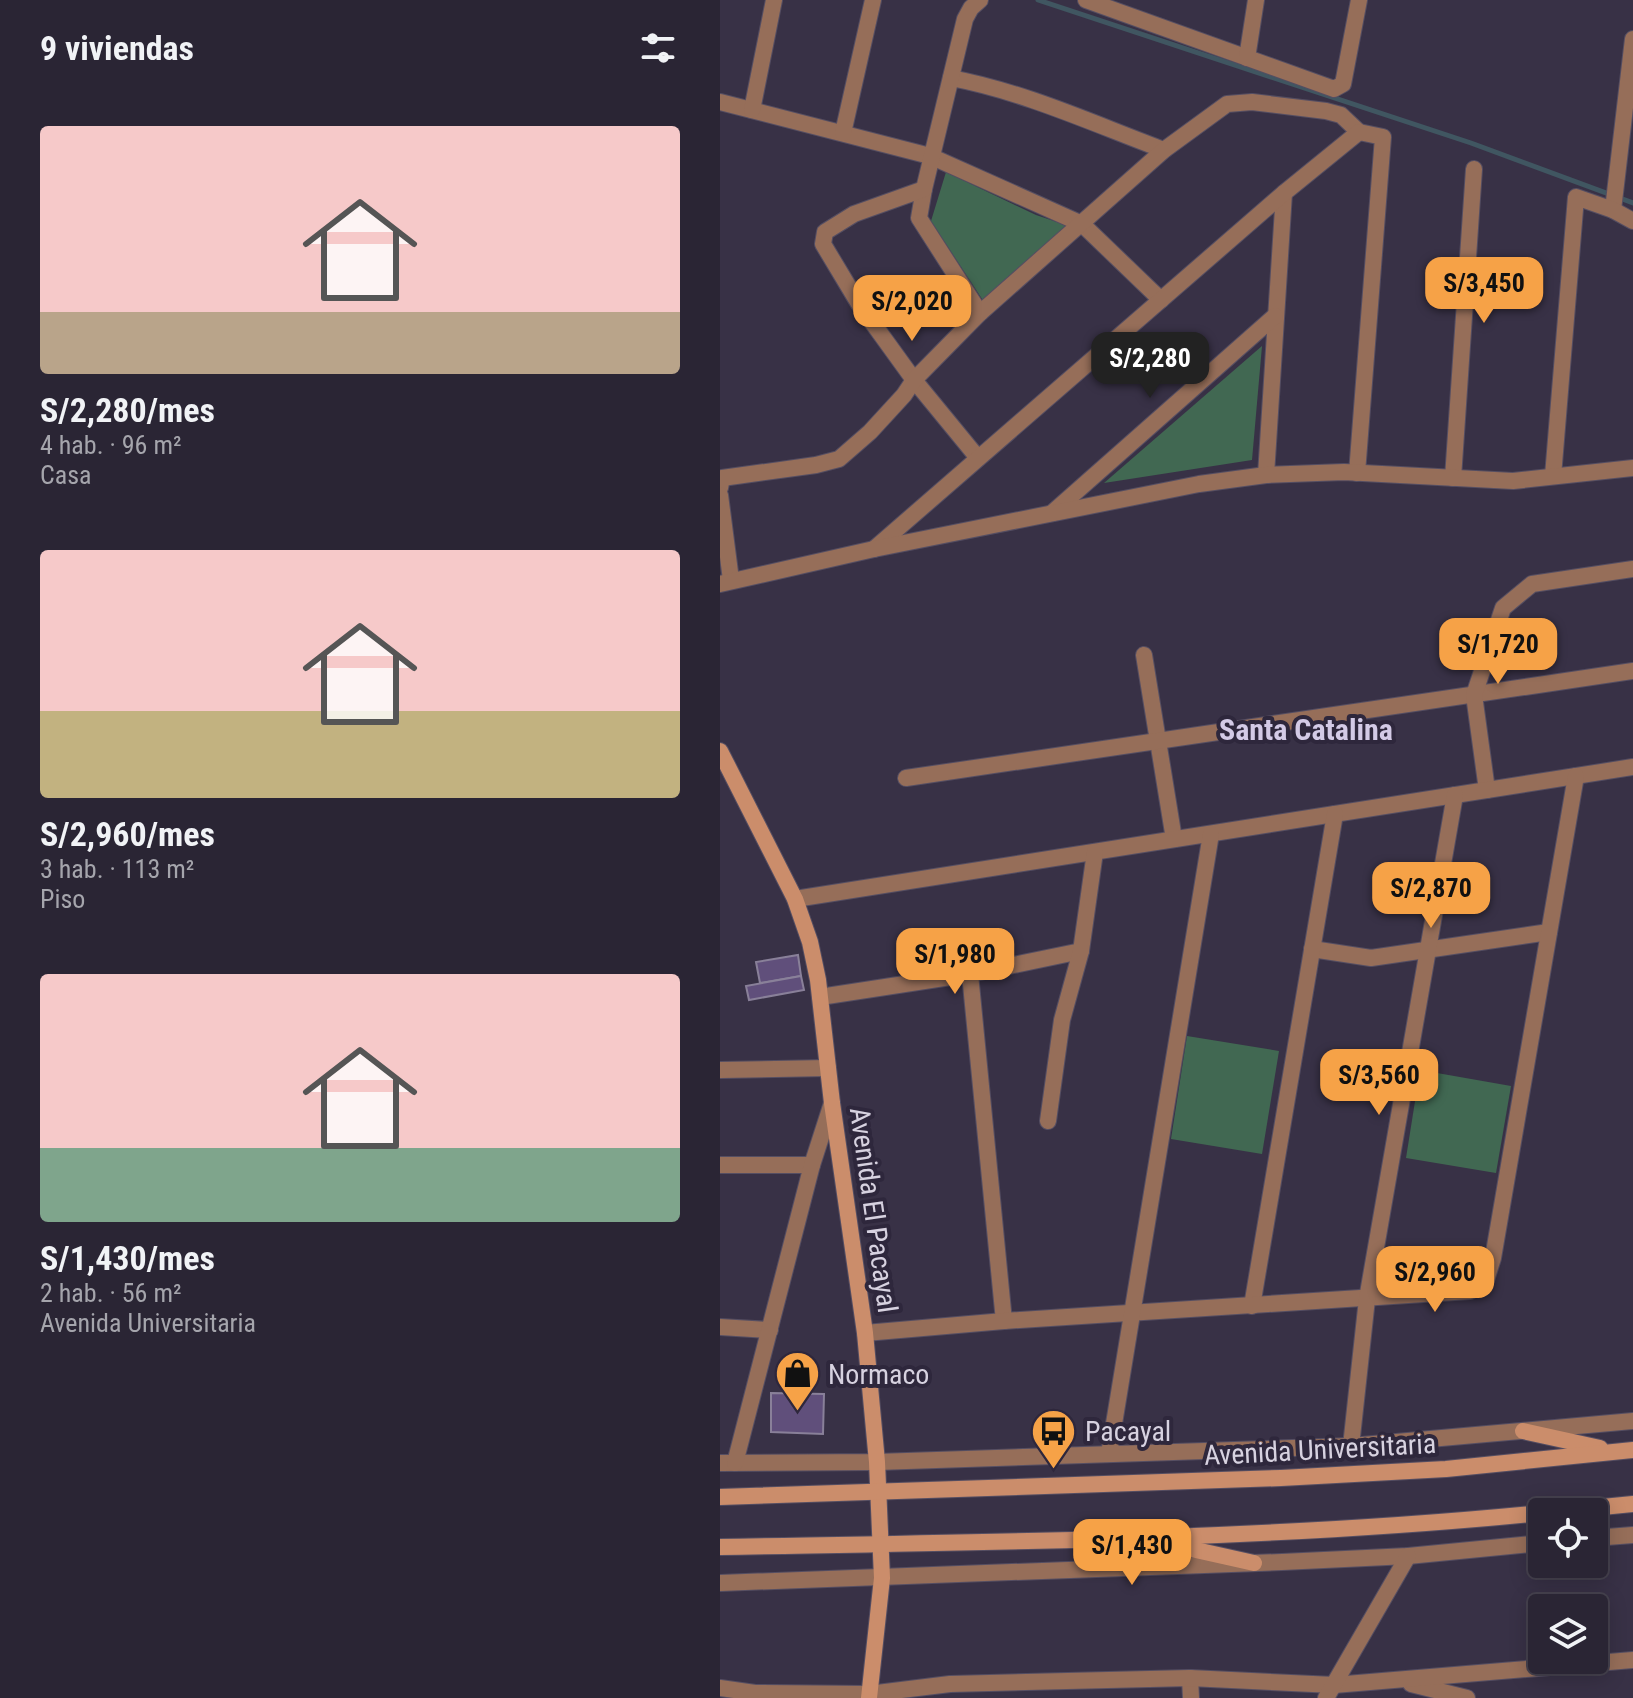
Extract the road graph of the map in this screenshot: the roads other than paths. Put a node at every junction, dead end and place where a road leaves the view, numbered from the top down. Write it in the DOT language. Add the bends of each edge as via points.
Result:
graph roads {
  1 [pos="774,0"];
  2 [pos="873,0"];
  3 [pos="980,0"];
  4 [pos="1086,0"];
  5 [pos="1256,0"];
  6 [pos="1359,0"];
  7 [pos="1128,7"];
  8 [pos="1633,39"];
  9 [pos="1247,58"];
  10 [pos="951,78"];
  11 [pos="1343,84"];
  12 [pos="720,102"];
  13 [pos="752,110"];
  14 [pos="1341,115"];
  15 [pos="1359,132"];
  16 [pos="843,133"];
  17 [pos="1164,150"];
  18 [pos="930,156"];
  19 [pos="1474,169"];
  20 [pos="924,189"];
  21 [pos="1284,193"];
  22 [pos="1613,210"];
  23 [pos="1633,221"];
  24 [pos="1082,224"];
  25 [pos="1161,300"];
  26 [pos="980,313"];
  27 [pos="1275,316"];
  28 [pos="914,380"];
  29 [pos="978,458"];
  30 [pos="1633,468"];
  31 [pos="1357,473"];
  32 [pos="1266,475"];
  33 [pos="1553,476"];
  34 [pos="1453,478"];
  35 [pos="720,488"];
  36 [pos="720,495"];
  37 [pos="1051,514"];
  38 [pos="874,549"];
  39 [pos="1633,569"];
  40 [pos="726,582"];
  41 [pos="1144,655"];
  42 [pos="1633,671"];
  43 [pos="1474,695"];
  44 [pos="1159,741"];
  45 [pos="720,751"];
  46 [pos="1633,767"];
  47 [pos="1576,776"];
  48 [pos="906,778"];
  49 [pos="1487,790"];
  50 [pos="1455,795"];
  51 [pos="1335,814"];
  52 [pos="1211,834"];
  53 [pos="1174,839"];
  54 [pos="1095,852"];
  55 [pos="795,899"];
  56 [pos="1549,932"];
  57 [pos="1312,949"];
  58 [pos="1428,950"];
  59 [pos="1081,951"];
  60 [pos="970,974"];
  61 [pos="820,997"];
  62 [pos="828,1068"];
  63 [pos="720,1070"];
  64 [pos="832,1103"];
  65 [pos="1048,1121"];
  66 [pos="720,1165"];
  67 [pos="812,1165"];
  68 [pos="1367,1299"];
  69 [pos="1252,1306"];
  70 [pos="1131,1313"];
  71 [pos="1004,1321"];
  72 [pos="720,1327"];
  73 [pos="770,1330"];
  74 [pos="865,1333"];
  75 [pos="1633,1421"];
  76 [pos="1523,1431"];
  77 [pos="1351,1446"];
  78 [pos="1625,1451"];
  79 [pos="1109,1454"];
  80 [pos="877,1462"];
  81 [pos="727,1463"];
  82 [pos="879,1492"];
  83 [pos="720,1497"];
  84 [pos="1633,1504"];
  85 [pos="1608,1506"];
  86 [pos="1528,1514"];
  87 [pos="1633,1535"];
  88 [pos="1135,1537"];
  89 [pos="1608,1537"];
  90 [pos="881,1544"];
  91 [pos="1528,1544"];
  92 [pos="720,1547"];
  93 [pos="1408,1556"];
  94 [pos="1254,1563"];
  95 [pos="882,1578"];
  96 [pos="720,1583"];
  97 [pos="1633,1660"];
  98 [pos="1190,1678"];
  99 [pos="1398,1680"];
  100 [pos="720,1688"];
  101 [pos="1330,1692"];
  102 [pos="869,1696"];
  103 [pos="1448,1696"];
  104 [pos="1191,1698"];
  105 [pos="1467,1698"];
  1 -- 13 [label="street"];
  2 -- 16 [label="street"];
  3 -- 10 [label="street" via="965,19"];
  4 -- 7 [label="street"];
  5 -- 9 [label="street"];
  6 -- 11 [label="street"];
  7 -- 9 [label="street"];
  8 -- 22 [label="street"];
  9 -- 11 [label="street" via="1334,89"];
  10 -- 17 [label="street" via="1025,97"];
  10 -- 18 [label="street"];
  11 -- 14 [label="street"];
  12 -- 13 [label="street"];
  13 -- 16 [label="street"];
  14 -- 15 [label="street"];
  14 -- 17 [label="street" via="1252,102 1227,104"];
  15 -- 21 [label="street"];
  15 -- 31 [label="street" via="1383,137"];
  16 -- 18 [label="street"];
  17 -- 24 [label="street"];
  18 -- 20 [label="street"];
  18 -- 24 [label="street"];
  19 -- 34 [label="street"];
  20 -- 26 [label="street" via="919,218"];
  20 -- 28 [label="street" via="854,214 825,232 823,244"];
  21 -- 25 [label="street"];
  21 -- 27 [label="street"];
  22 -- 23 [label="street"];
  22 -- 33 [label="street" via="1576,197"];
  24 -- 25 [label="street"];
  24 -- 26 [label="street"];
  25 -- 29 [label="street"];
  26 -- 28 [label="street"];
  27 -- 32 [label="street"];
  27 -- 37 [label="street"];
  28 -- 29 [label="street"];
  28 -- 35 [label="street" via="839,459 722,478"];
  29 -- 38 [label="street"];
  30 -- 33 [label="street"];
  31 -- 32 [label="street"];
  31 -- 34 [label="street"];
  32 -- 37 [label="street"];
  33 -- 34 [label="street" via="1513,481"];
  36 -- 40 [label="street"];
  37 -- 38 [label="street"];
  38 -- 40 [label="street"];
  39 -- 43 [label="street" via="1532,584 1503,608"];
  41 -- 44 [label="street"];
  42 -- 43 [label="street"];
  43 -- 44 [label="street"];
  43 -- 49 [label="street"];
  44 -- 48 [label="street"];
  44 -- 53 [label="street"];
  45 -- 55 [label="street, Avenida El Pacayal"];
  46 -- 47 [label="street"];
  47 -- 49 [label="street"];
  47 -- 56 [label="street"];
  49 -- 50 [label="street"];
  50 -- 51 [label="street"];
  50 -- 58 [label="street"];
  51 -- 52 [label="street"];
  51 -- 57 [label="street"];
  52 -- 53 [label="street"];
  52 -- 70 [label="street"];
  53 -- 54 [label="street"];
  54 -- 55 [label="street"];
  54 -- 59 [label="street"];
  55 -- 61 [label="street, Avenida El Pacayal"];
  56 -- 58 [label="street"];
  56 -- 68 [label="street" via="1486,1280 1470,1291"];
  57 -- 58 [label="street" via="1371,958"];
  57 -- 69 [label="street"];
  58 -- 68 [label="street"];
  59 -- 60 [label="street"];
  59 -- 65 [label="street" via="1062,1020"];
  60 -- 61 [label="street"];
  60 -- 71 [label="street"];
  61 -- 62 [label="street, Avenida El Pacayal"];
  62 -- 63 [label="street"];
  62 -- 64 [label="street, Avenida El Pacayal"];
  64 -- 67 [label="street"];
  64 -- 74 [label="street, Avenida El Pacayal"];
  66 -- 67 [label="street"];
  67 -- 73 [label="street"];
  68 -- 69 [label="street"];
  68 -- 77 [label="street"];
  69 -- 70 [label="street"];
  70 -- 71 [label="street"];
  70 -- 79 [label="street"];
  71 -- 74 [label="street"];
  72 -- 73 [label="street"];
  73 -- 81 [label="street"];
  74 -- 80 [label="street, Avenida El Pacayal"];
  75 -- 76 [label="street"];
  76 -- 77 [label="street"];
  76 -- 78 [label="street"];
  77 -- 79 [label="street"];
  78 -- 82 [label="street, Avenida Universitaria" via="1446,1469"];
  79 -- 80 [label="street"];
  80 -- 81 [label="street"];
  80 -- 82 [label="street, Avenida El Pacayal"];
  82 -- 83 [label="street, Avenida Universitaria"];
  82 -- 90 [label="street, Avenida El Pacayal"];
  84 -- 85 [label="street"];
  86 -- 88 [label="street"];
  87 -- 89 [label="street"];
  88 -- 90 [label="street"];
  88 -- 94 [label="street"];
  90 -- 92 [label="street"];
  90 -- 95 [label="street, Avenida El Pacayal"];
  91 -- 93 [label="street"];
  93 -- 94 [label="street"];
  93 -- 101 [label="street"];
  94 -- 95 [label="street"];
  95 -- 96 [label="street"];
  95 -- 102 [label="street, Avenida El Pacayal"];
  97 -- 99 [label="street"];
  98 -- 101 [label="street"];
  98 -- 102 [label="street" via="950,1684"];
  98 -- 104 [label="street"];
  99 -- 101 [label="street"];
  99 -- 103 [label="street"];
  100 -- 102 [label="street"];
  103 -- 105 [label="street"];
}
